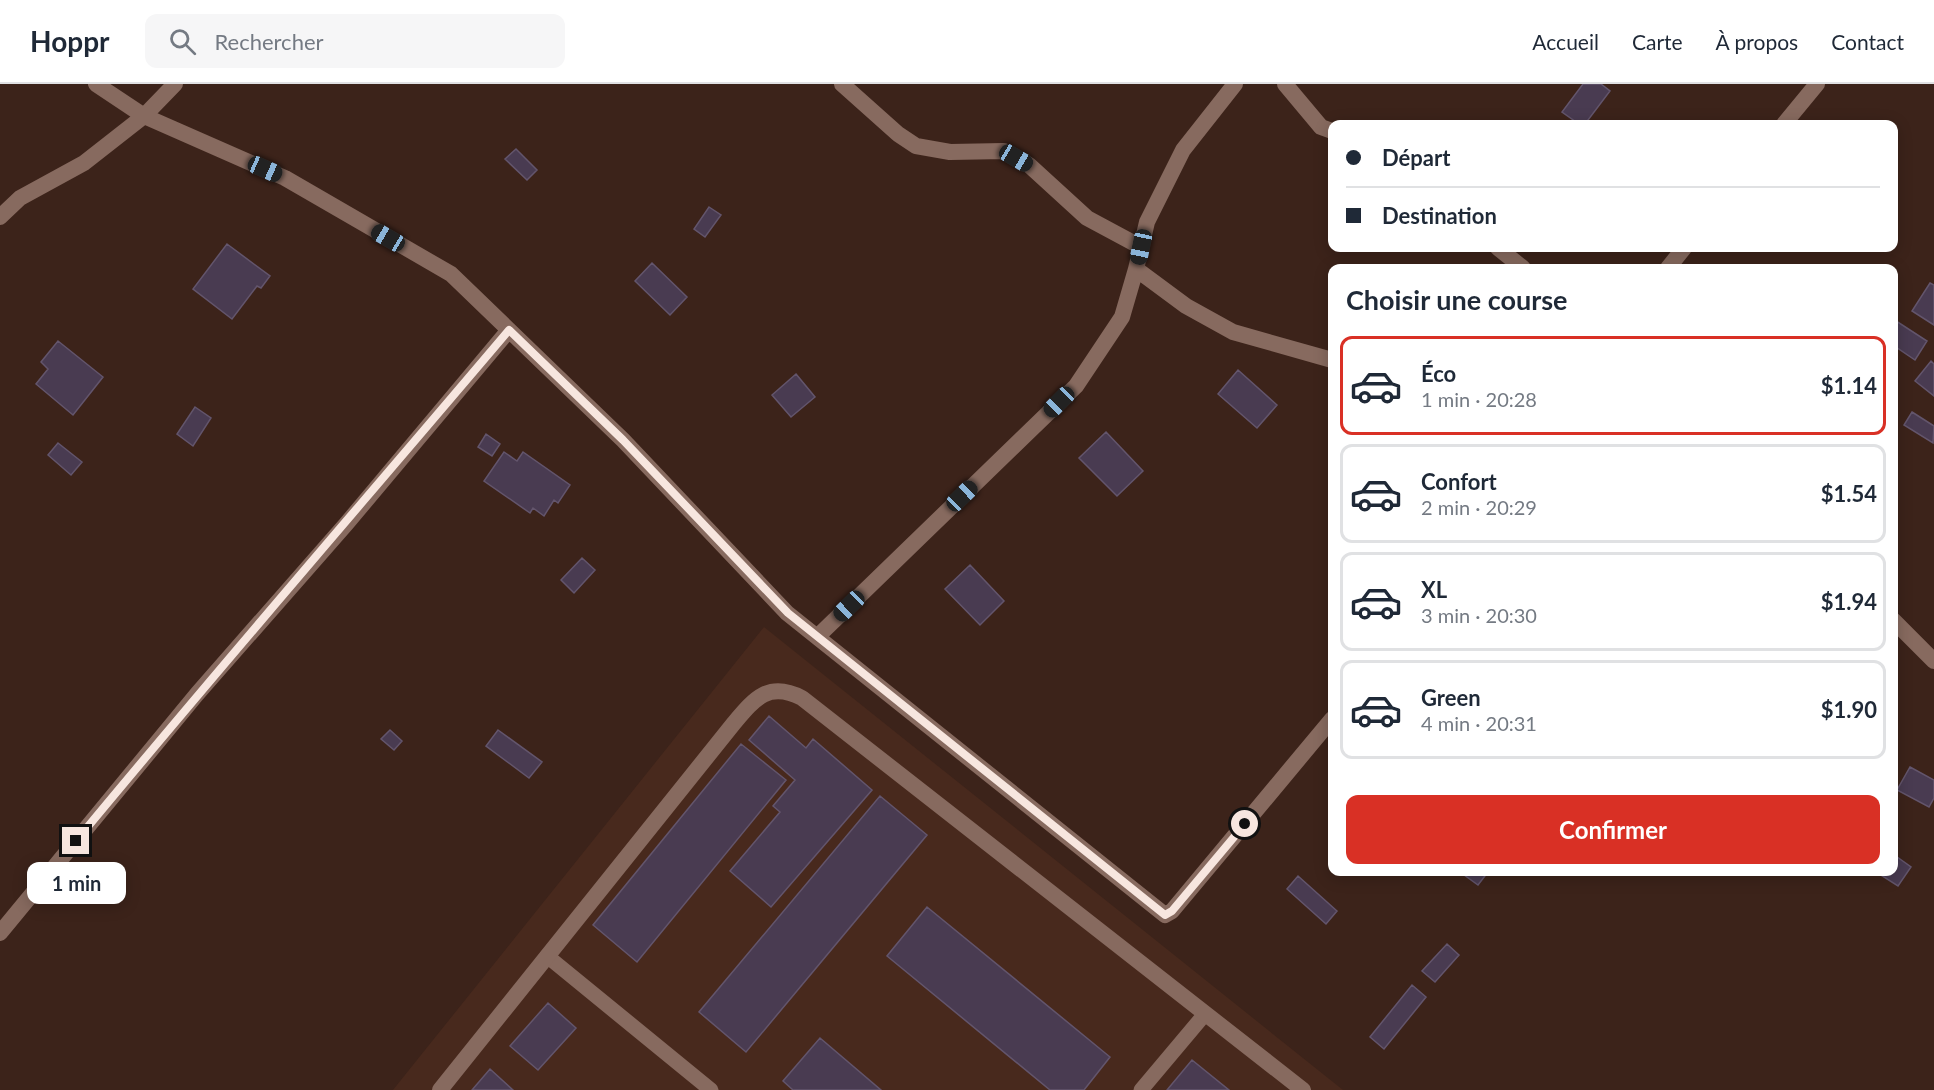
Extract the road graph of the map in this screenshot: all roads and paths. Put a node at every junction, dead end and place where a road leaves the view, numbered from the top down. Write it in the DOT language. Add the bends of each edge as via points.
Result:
graph roads {
  1 [pos="96,84"];
  2 [pos="175,84"];
  3 [pos="843,84"];
  4 [pos="1235,84"];
  5 [pos="1285,84"];
  6 [pos="1817,84"];
  7 [pos="144,116"];
  8 [pos="1787,120"];
  9 [pos="1328,130"];
  10 [pos="0,217"];
  11 [pos="1141,247"];
  12 [pos="1503,252"];
  13 [pos="1518,264"];
  14 [pos="1136,269"];
  15 [pos="509,330"];
  16 [pos="1328,359"];
  17 [pos="1898,624"];
  18 [pos="817,637"];
  19 [pos="1927,649"];
  20 [pos="1934,661"];
  21 [pos="1328,724"];
  22 [pos="0,933"];
  23 [pos="547,956"];
  24 [pos="1205,1014"];
  25 [pos="440,1090"];
  26 [pos="711,1090"];
  27 [pos="1141,1090"];
  28 [pos="1303,1090"];
  1 -- 7 [label="street"];
  2 -- 7 [label="street"];
  3 -- 11 [label="street" via="916,146 950,152 1004,151 1029,165 1087,218"];
  4 -- 11 [label="street" via="1183,150 1147,222"];
  5 -- 9 [label="street" via="1321,127"];
  6 -- 8 [label="street"];
  7 -- 10 [label="street" via="84,163 20,198"];
  7 -- 15 [label="street" via="285,178 451,274"];
  11 -- 14 [label="street"];
  12 -- 13 [label="street"];
  14 -- 16 [label="street" via="1186,306 1233,332"];
  14 -- 18 [label="street" via="1122,317 1076,386"];
  15 -- 18 [label="street" via="623,440 788,613"];
  15 -- 22 [label="street" via="196,694"];
  17 -- 19 [label="street"];
  18 -- 21 [label="street" via="1165,915"];
  19 -- 20 [label="street"];
  23 -- 24 [label="street" via="752,702 763,694 789,691"];
  23 -- 25 [label="street"];
  23 -- 26 [label="lane"];
  24 -- 27 [label="lane"];
  24 -- 28 [label="street"];
}
